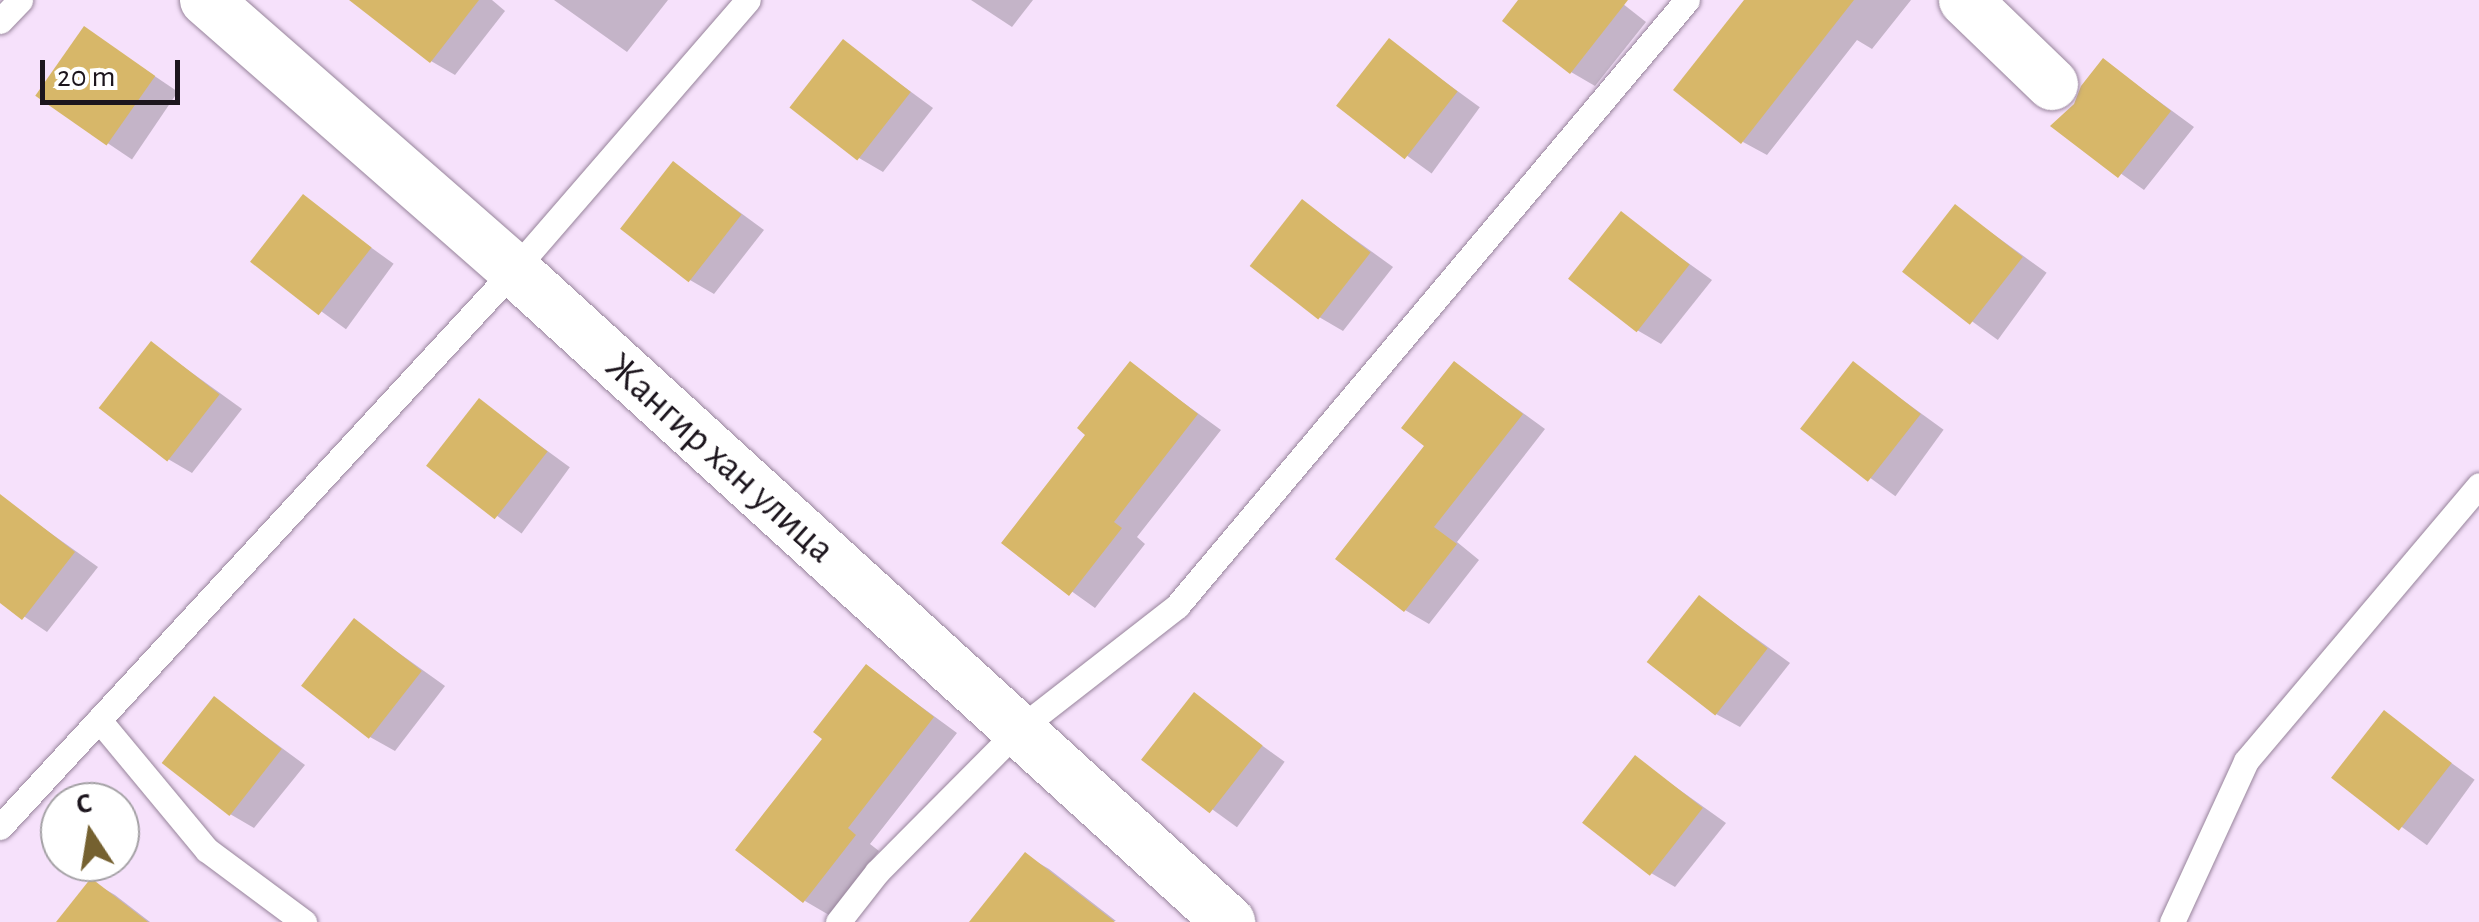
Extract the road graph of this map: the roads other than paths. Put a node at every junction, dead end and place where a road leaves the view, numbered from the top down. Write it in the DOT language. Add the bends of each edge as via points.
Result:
graph roads {
  1 [pos="20,0"];
  2 [pos="206,0"];
  3 [pos="748,0"];
  4 [pos="1687,0"];
  5 [pos="1966,0"];
  6 [pos="0,21"];
  7 [pos="2052,84"];
  8 [pos="514,270"];
  9 [pos="2479,485"];
  10 [pos="99,720"];
  11 [pos="1018,730"];
  12 [pos="0,827"];
  13 [pos="304,922"];
  14 [pos="838,922"];
  15 [pos="1229,922"];
  16 [pos="2172,922"];
  1 -- 6 [label="lane"];
  2 -- 8 [label="street, Жангир хан улица"];
  3 -- 8 [label="lane"];
  4 -- 11 [label="lane" via="1177,606"];
  5 -- 7 [label="street"];
  8 -- 10 [label="lane"];
  8 -- 11 [label="street, Жангир хан улица"];
  9 -- 16 [label="lane" via="2246,761"];
  10 -- 12 [label="lane"];
  10 -- 13 [label="lane" via="207,850"];
  11 -- 14 [label="lane" via="877,872"];
  11 -- 15 [label="street, Жангир хан улица"];
}
